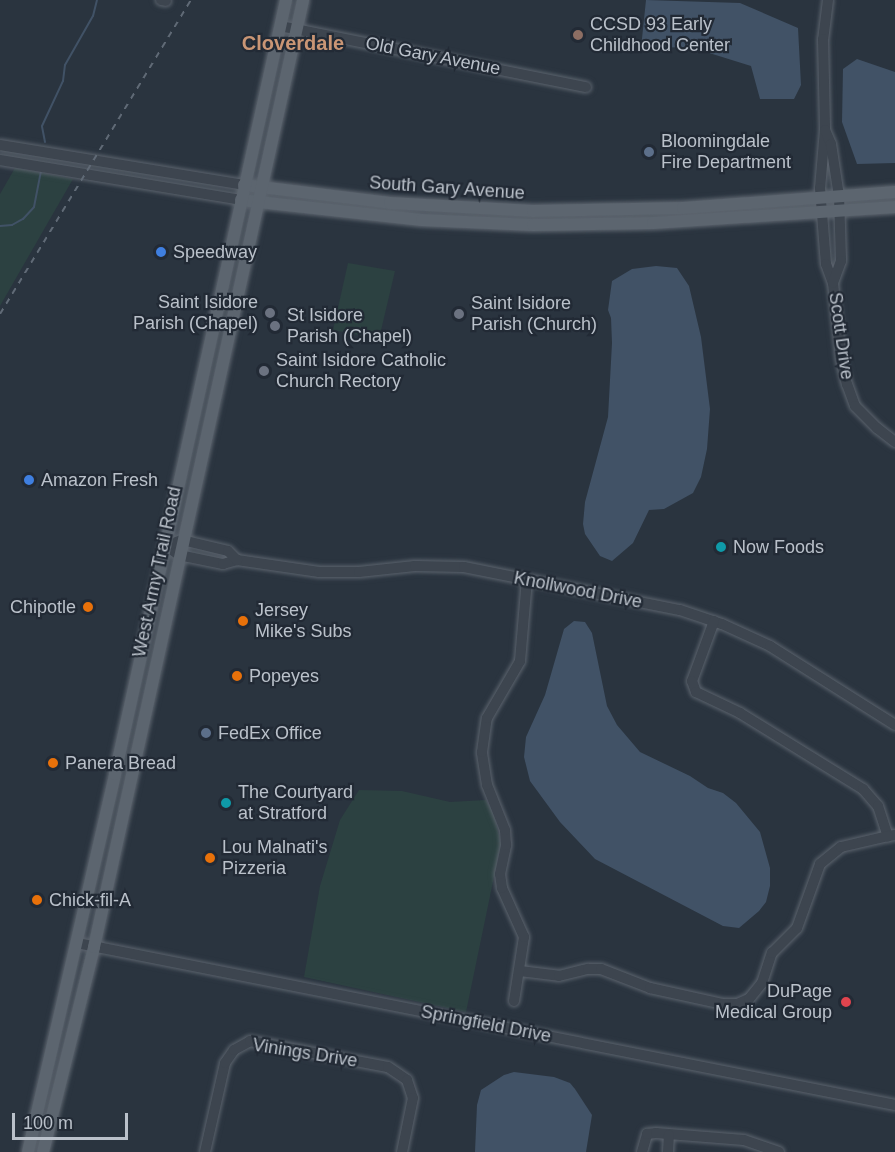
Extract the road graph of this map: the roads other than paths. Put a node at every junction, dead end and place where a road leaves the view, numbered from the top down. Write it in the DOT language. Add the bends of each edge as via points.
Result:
graph roads {
  1 [pos="286,0"];
  2 [pos="303,0"];
  3 [pos="828,0"];
  4 [pos="280,26"];
  5 [pos="297,29"];
  6 [pos="586,87"];
  7 [pos="825,130"];
  8 [pos="0,145"];
  9 [pos="0,160"];
  10 [pos="244,185"];
  11 [pos="263,188"];
  12 [pos="895,192"];
  13 [pos="839,196"];
  14 [pos="821,197"];
  15 [pos="241,200"];
  16 [pos="260,203"];
  17 [pos="895,207"];
  18 [pos="637,210"];
  19 [pos="839,210"];
  20 [pos="821,211"];
  21 [pos="638,224"];
  22 [pos="833,284"];
  23 [pos="895,442"];
  24 [pos="182,540"];
  25 [pos="166,546"];
  26 [pos="179,555"];
  27 [pos="237,560"];
  28 [pos="527,580"];
  29 [pos="714,621"];
  30 [pos="894,723"];
  31 [pos="891,836"];
  32 [pos="77,944"];
  33 [pos="94,947"];
  34 [pos="520,971"];
  35 [pos="514,1001"];
  36 [pos="895,1105"];
  37 [pos="669,1135"];
  38 [pos="28,1152"];
  39 [pos="43,1152"];
  40 [pos="206,1152"];
  41 [pos="402,1152"];
  42 [pos="642,1152"];
  43 [pos="668,1152"];
  44 [pos="779,1152"];
  1 -- 4 [label="main road, West Army Trail Road"];
  2 -- 5 [label="main road, West Army Trail Road"];
  3 -- 7 [label="street, Scott Drive" via="822,74"];
  4 -- 5 [label="street, Old Gary Avenue"];
  4 -- 10 [label="main road, West Army Trail Road"];
  5 -- 6 [label="street, Old Gary Avenue"];
  5 -- 11 [label="main road, West Army Trail Road"];
  7 -- 13 [label="street, Scott Drive"];
  7 -- 14 [label="street, Scott Drive"];
  8 -- 10 [label="street, South Gary Avenue"];
  9 -- 15 [label="street, South Gary Avenue"];
  10 -- 11 [label="main road, South Gary Avenue"];
  10 -- 15 [label="main road, West Army Trail Road"];
  11 -- 16 [label="main road, West Army Trail Road"];
  11 -- 18 [label="main road, South Gary Avenue" via="455,207"];
  12 -- 13 [label="main road, South Gary Avenue"];
  13 -- 14 [label="main road, South Gary Avenue"];
  13 -- 19 [label="street, Scott Drive"];
  14 -- 18 [label="main road, South Gary Avenue"];
  14 -- 20 [label="street, Scott Drive"];
  15 -- 16 [label="main road, South Gary Avenue"];
  15 -- 25 [label="main road, West Army Trail Road"];
  16 -- 21 [label="main road, South Gary Avenue" via="471,223"];
  16 -- 24 [label="main road, West Army Trail Road"];
  17 -- 19 [label="main road, South Gary Avenue"];
  18 -- 21 [label="main road"];
  19 -- 20 [label="main road, South Gary Avenue"];
  19 -- 22 [label="street, Scott Drive" via="841,261"];
  20 -- 21 [label="main road, South Gary Avenue"];
  20 -- 22 [label="street, Scott Drive" via="826,264"];
  22 -- 23 [label="street, Scott Drive" via="841,358 855,406"];
  24 -- 25 [label="street"];
  24 -- 26 [label="main road, West Army Trail Road"];
  24 -- 27 [label="street, Knollwood Drive" via="228,551"];
  25 -- 26 [label="street, Knollwood Drive"];
  25 -- 32 [label="main road, West Army Trail Road"];
  26 -- 27 [label="street, Knollwood Drive" via="223,564"];
  26 -- 33 [label="main road, West Army Trail Road"];
  27 -- 28 [label="street, Knollwood Drive" via="319,572 464,567"];
  28 -- 29 [label="street, Knollwood Drive"];
  28 -- 34 [label="street" via="520,661 488,718 482,752 487,785 506,830 500,874 506,901 524,937"];
  29 -- 30 [label="street, Knollwood Drive" via="770,646"];
  29 -- 31 [label="street" via="692,681 695,690 864,789 878,806"];
  31 -- 34 [label="street" via="841,847 820,864 797,928 772,953 756,993 743,1002 723,1004 658,990 602,969 560,976"];
  32 -- 33 [label="street, Springfield Drive"];
  32 -- 38 [label="main road, West Army Trail Road"];
  33 -- 36 [label="street, Springfield Drive"];
  33 -- 39 [label="main road, West Army Trail Road"];
  34 -- 35 [label="street"];
  37 -- 42 [label="street" via="647,1134"];
  37 -- 43 [label="street"];
  37 -- 44 [label="street" via="744,1140"];
  40 -- 41 [label="street, Vinings Drive" via="225,1063 234,1050 250,1041 388,1067 407,1080 413,1098"];
}
